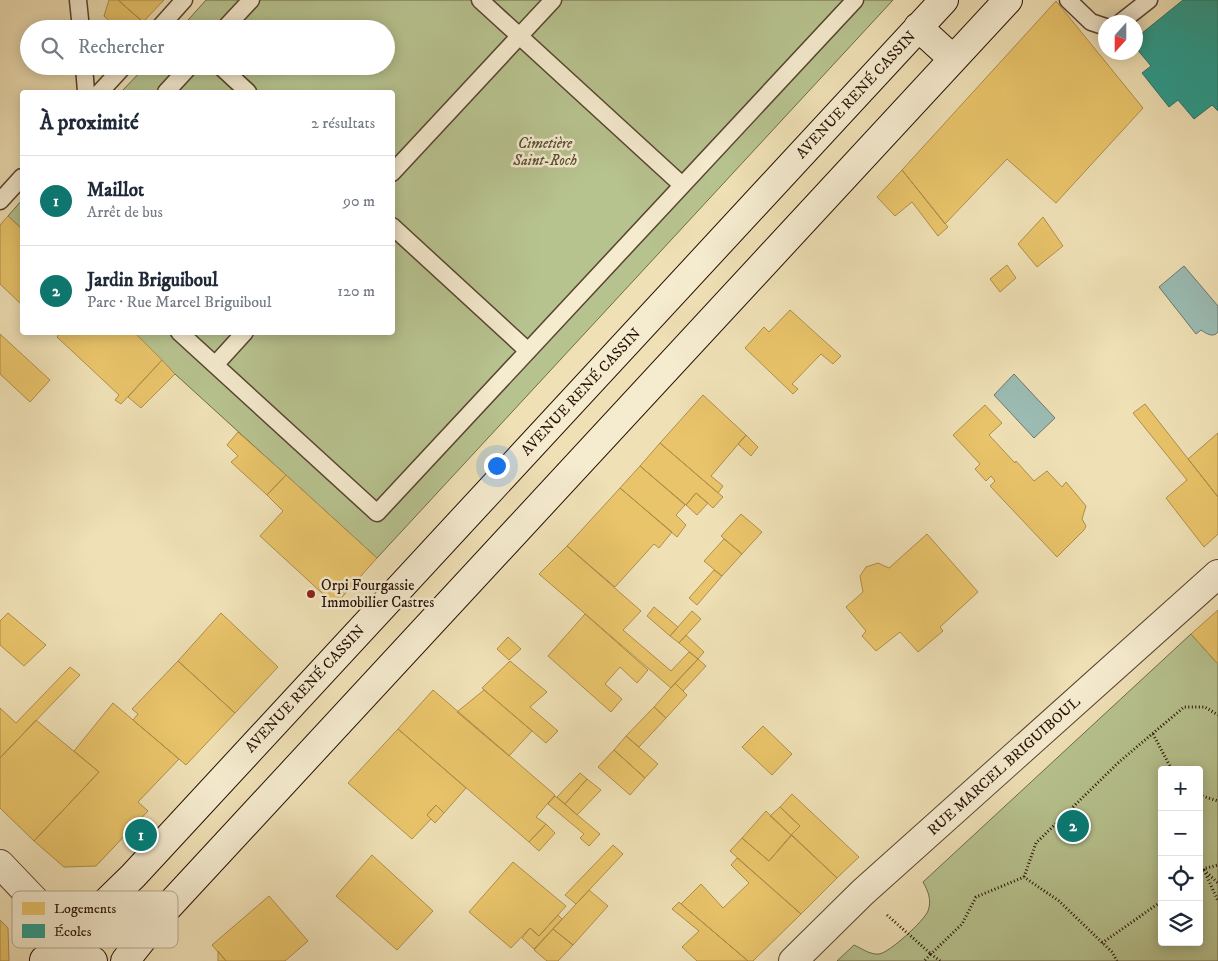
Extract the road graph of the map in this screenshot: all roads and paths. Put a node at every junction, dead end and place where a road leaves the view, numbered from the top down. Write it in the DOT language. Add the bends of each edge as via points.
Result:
graph roads {
  1 [pos="78,0"];
  2 [pos="184,0"];
  3 [pos="251,0"];
  4 [pos="480,0"];
  5 [pos="553,0"];
  6 [pos="854,0"];
  7 [pos="944,0"];
  8 [pos="1008,0"];
  9 [pos="1068,0"];
  10 [pos="1149,0"];
  11 [pos="1130,15"];
  12 [pos="80,20"];
  13 [pos="166,20"];
  14 [pos="232,20"];
  15 [pos="1098,24"];
  16 [pos="918,27"];
  17 [pos="520,36"];
  18 [pos="953,60"];
  19 [pos="85,75"];
  20 [pos="116,75"];
  21 [pos="182,75"];
  22 [pos="230,75"];
  23 [pos="86,90"];
  24 [pos="102,90"];
  25 [pos="168,90"];
  26 [pos="246,90"];
  27 [pos="395,170"];
  28 [pos="20,179"];
  29 [pos="682,185"];
  30 [pos="0,202"];
  31 [pos="395,229"];
  32 [pos="182,335"];
  33 [pos="241,335"];
  34 [pos="528,351"];
  35 [pos="214,365"];
  36 [pos="1218,574"];
  37 [pos="1218,715"];
  38 [pos="1153,734"];
  39 [pos="1170,766"];
  40 [pos="1203,796"];
  41 [pos="1218,801"];
  42 [pos="0,864"];
  43 [pos="1218,865"];
  44 [pos="1204,870"];
  45 [pos="1024,877"];
  46 [pos="1218,883"];
  47 [pos="26,891"];
  48 [pos="118,891"];
  49 [pos="863,892"];
  50 [pos="178,896"];
  51 [pos="1218,901"];
  52 [pos="1158,904"];
  53 [pos="1102,943"];
  54 [pos="58,948"];
  55 [pos="80,948"];
  56 [pos="135,948"];
  57 [pos="931,954"];
  58 [pos="47,959"];
  59 [pos="91,960"];
  60 [pos="125,961"];
  61 [pos="793,961"];
  62 [pos="924,961"];
  63 [pos="940,961"];
  64 [pos="1117,961"];
  1 -- 12 [label="lane"];
  2 -- 13 [label="lane"];
  3 -- 14 [label="lane"];
  4 -- 17 [label="lane"];
  5 -- 17 [label="lane"];
  6 -- 29 [label="lane"];
  7 -- 16 [label="main road, AVENUE RENÉ CASSIN"];
  8 -- 18 [label="main road"];
  9 -- 15 [label="lane" via="1091,22"];
  10 -- 11 [label="lane"];
  16 -- 18 [label="main road"];
  16 -- 48 [label="main road, AVENUE RENÉ CASSIN"];
  17 -- 27 [label="lane"];
  17 -- 29 [label="lane"];
  18 -- 50 [label="main road"];
  19 -- 23 [label="lane"];
  20 -- 24 [label="lane"];
  21 -- 25 [label="lane"];
  22 -- 26 [label="lane"];
  28 -- 30 [label="lane"];
  29 -- 34 [label="lane"];
  31 -- 34 [label="lane"];
  32 -- 35 [label="lane"];
  33 -- 35 [label="lane"];
  34 -- 35 [label="lane" via="377,513"];
  36 -- 49 [label="main road, RUE MARCEL BRIGUIBOUL"];
  37 -- 38 [label="path" via="1205,707 1184,707"];
  38 -- 39 [label="path"];
  38 -- 45 [label="path" via="1036,843"];
  40 -- 41 [label="path"];
  42 -- 47 [label="main road"];
  43 -- 44 [label="path"];
  44 -- 46 [label="path"];
  44 -- 51 [label="path"];
  45 -- 53 [label="path" via="1059,901"];
  45 -- 57 [label="path" via="976,897 962,924"];
  49 -- 57 [label="path"];
  49 -- 61 [label="main road, RUE MARCEL BRIGUIBOUL"];
  52 -- 53 [label="path"];
  53 -- 64 [label="path"];
  54 -- 58 [label="main road, AVENUE RENÉ CASSIN"];
  55 -- 59 [label="main road"];
  56 -- 60 [label="main road"];
  57 -- 62 [label="path"];
  57 -- 63 [label="path"];
  58 -- 59 [label="main road" via="77,954"];
}
